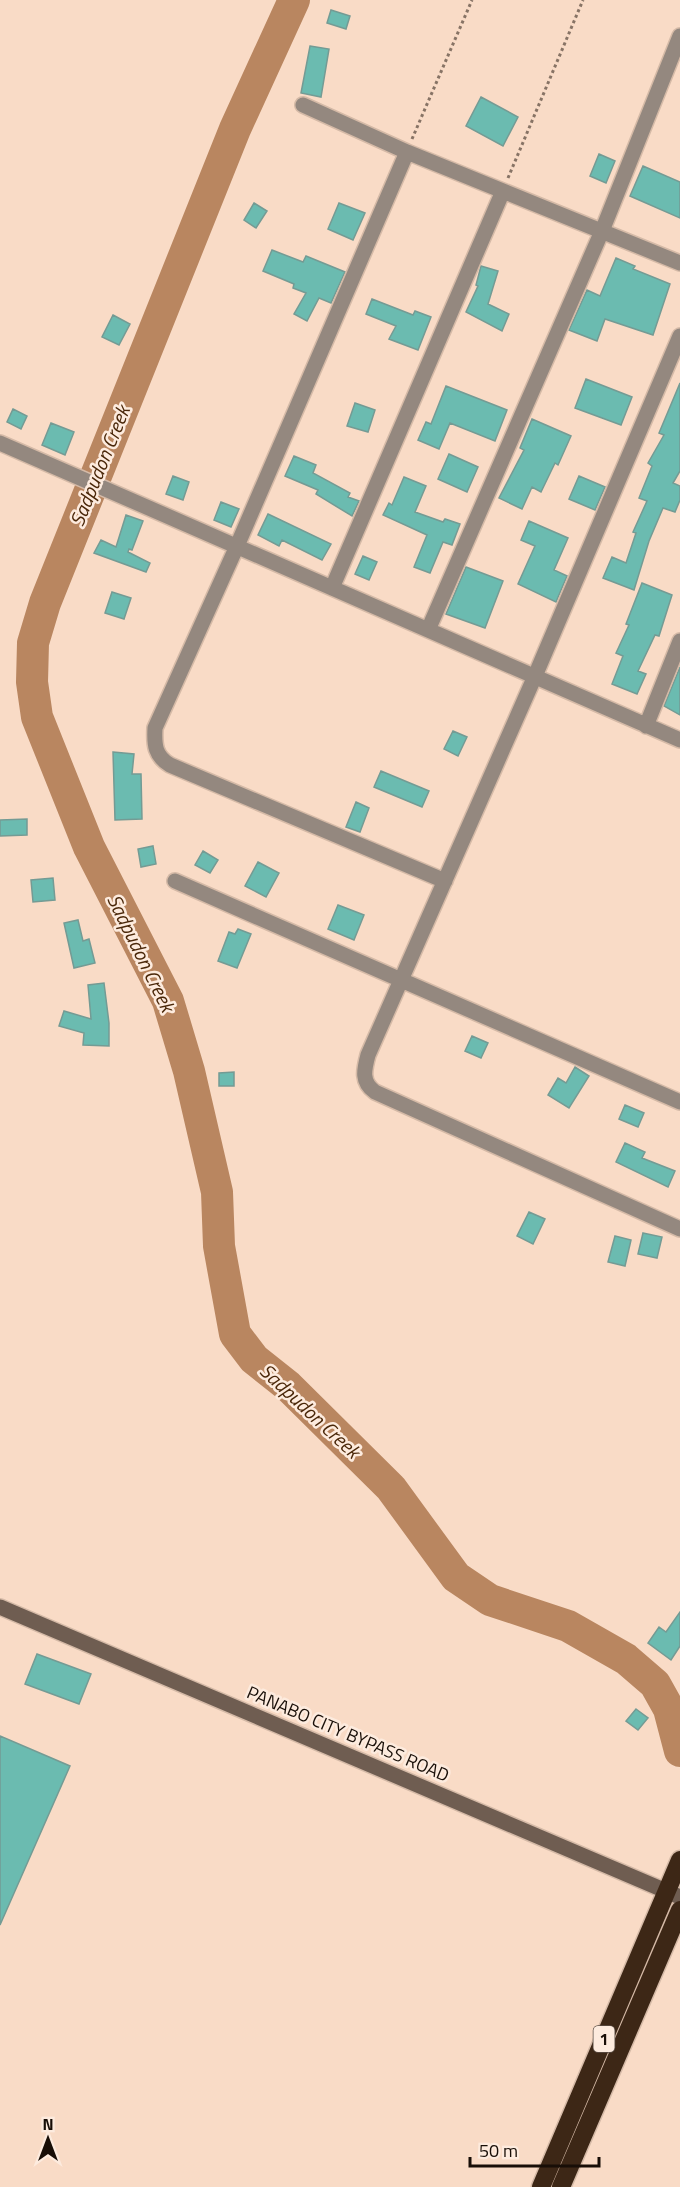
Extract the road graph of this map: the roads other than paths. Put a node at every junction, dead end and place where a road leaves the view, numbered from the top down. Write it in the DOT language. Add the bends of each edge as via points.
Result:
graph roads {
  1 [pos="680,36"];
  2 [pos="303,105"];
  3 [pos="407,152"];
  4 [pos="503,191"];
  5 [pos="602,231"];
  6 [pos="680,263"];
  7 [pos="680,336"];
  8 [pos="0,443"];
  9 [pos="237,546"];
  10 [pos="332,588"];
  11 [pos="428,630"];
  12 [pos="680,641"];
  13 [pos="535,676"];
  14 [pos="646,726"];
  15 [pos="680,740"];
  16 [pos="175,881"];
  17 [pos="446,881"];
  18 [pos="401,980"];
  19 [pos="680,1102"];
  20 [pos="680,1229"];
  21 [pos="0,1607"];
  22 [pos="680,1860"];
  23 [pos="674,1894"];
  24 [pos="680,1910"];
  25 [pos="541,2187"];
  26 [pos="561,2187"];
  1 -- 5 [label="street"];
  2 -- 3 [label="street"];
  3 -- 4 [label="street"];
  3 -- 9 [label="street"];
  4 -- 5 [label="street"];
  4 -- 10 [label="street"];
  5 -- 6 [label="street"];
  5 -- 11 [label="street"];
  7 -- 13 [label="street"];
  8 -- 9 [label="street"];
  9 -- 10 [label="street"];
  9 -- 17 [label="street" via="155,728 154,742 161,760"];
  10 -- 11 [label="street"];
  11 -- 13 [label="street"];
  12 -- 14 [label="street"];
  13 -- 14 [label="street"];
  13 -- 17 [label="street"];
  14 -- 15 [label="street"];
  16 -- 18 [label="street"];
  17 -- 18 [label="street"];
  18 -- 19 [label="street"];
  18 -- 20 [label="street" via="368,1054 364,1078 367,1087"];
  21 -- 23 [label="main road, PANABO CITY BYPASS ROAD"];
  22 -- 23 [label="highway, 1"];
  23 -- 25 [label="highway, 1"];
  24 -- 26 [label="highway, 1"];
}
